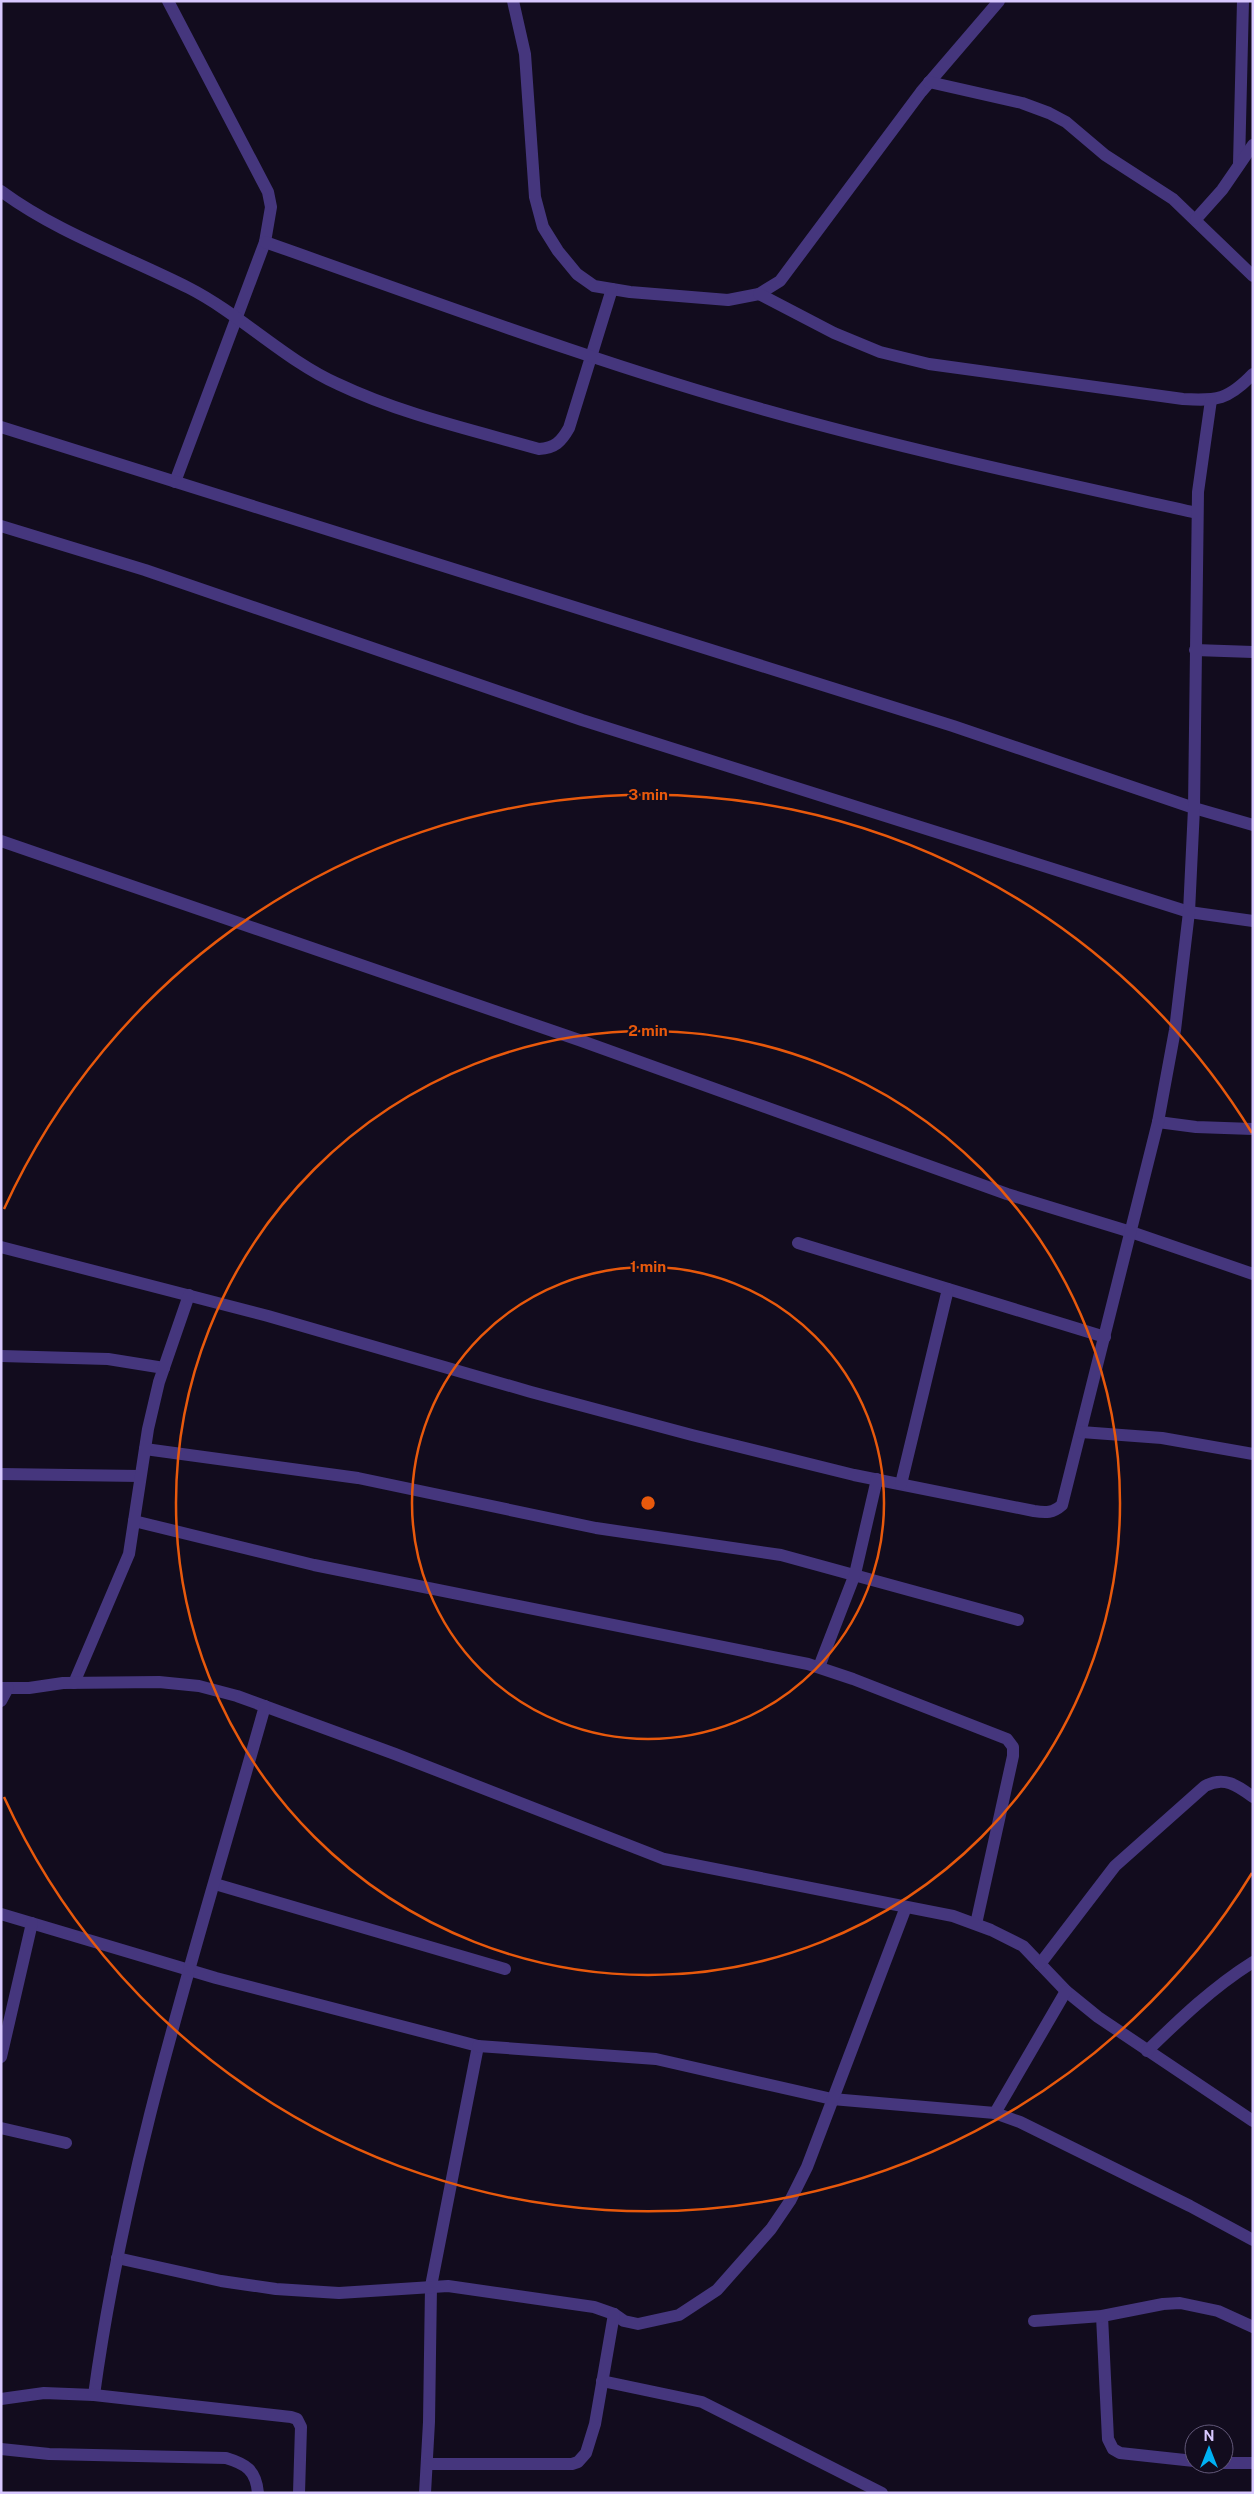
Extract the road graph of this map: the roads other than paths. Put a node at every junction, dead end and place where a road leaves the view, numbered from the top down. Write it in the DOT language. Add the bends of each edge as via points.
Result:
graph roads {
  1 [pos="168,1"];
  2 [pos="513,1"];
  3 [pos="999,1"];
  4 [pos="1243,1"];
  5 [pos="929,82"];
  6 [pos="1253,145"];
  7 [pos="1239,164"];
  8 [pos="1,191"];
  9 [pos="1196,219"];
  10 [pos="265,242"];
  11 [pos="1253,276"];
  12 [pos="612,289"];
  13 [pos="759,294"];
  14 [pos="236,317"];
  15 [pos="593,356"];
  16 [pos="1253,374"];
  17 [pos="1211,400"];
  18 [pos="1,426"];
  19 [pos="175,482"];
  20 [pos="1197,513"];
  21 [pos="1,526"];
  22 [pos="1195,650"];
  23 [pos="1253,652"];
  24 [pos="1194,808"];
  25 [pos="1253,825"];
  26 [pos="1,841"];
  27 [pos="1189,912"];
  28 [pos="1253,921"];
  29 [pos="1158,1122"];
  30 [pos="1253,1128"];
  31 [pos="1131,1232"];
  32 [pos="798,1242"];
  33 [pos="1,1247"];
  34 [pos="1253,1274"];
  35 [pos="948,1289"];
  36 [pos="189,1295"];
  37 [pos="1105,1337"];
  38 [pos="1,1356"];
  39 [pos="164,1368"];
  40 [pos="1081,1432"];
  41 [pos="145,1449"];
  42 [pos="1253,1454"];
  43 [pos="1,1474"];
  44 [pos="140,1476"];
  45 [pos="877,1480"];
  46 [pos="901,1484"];
  47 [pos="134,1521"];
  48 [pos="855,1574"];
  49 [pos="1018,1620"];
  50 [pos="819,1667"];
  51 [pos="74,1683"];
  52 [pos="5,1688"];
  53 [pos="1,1701"];
  54 [pos="265,1706"];
  55 [pos="1253,1797"];
  56 [pos="215,1884"];
  57 [pos="906,1907"];
  58 [pos="1,1914"];
  59 [pos="32,1923"];
  60 [pos="976,1924"];
  61 [pos="1253,1962"];
  62 [pos="1040,1964"];
  63 [pos="505,1969"];
  64 [pos="190,1970"];
  65 [pos="1066,1991"];
  66 [pos="478,2046"];
  67 [pos="1147,2051"];
  68 [pos="1,2056"];
  69 [pos="832,2099"];
  70 [pos="995,2112"];
  71 [pos="1253,2121"];
  72 [pos="1,2128"];
  73 [pos="66,2143"];
  74 [pos="1253,2240"];
  75 [pos="117,2258"];
  76 [pos="431,2286"];
  77 [pos="614,2314"];
  78 [pos="1102,2316"];
  79 [pos="1034,2321"];
  80 [pos="1253,2327"];
  81 [pos="602,2381"];
  82 [pos="94,2395"];
  83 [pos="1,2399"];
  84 [pos="1,2449"];
  85 [pos="1184,2460"];
  86 [pos="1234,2463"];
  87 [pos="1253,2463"];
  88 [pos="427,2464"];
  89 [pos="258,2493"];
  90 [pos="299,2493"];
  91 [pos="425,2493"];
  92 [pos="882,2493"];
  1 -- 10 [label="street" via="268,192 271,207"];
  2 -- 12 [label="street" via="525,54 535,197 543,227 577,274 594,286"];
  3 -- 5 [label="street"];
  4 -- 7 [label="street"];
  5 -- 9 [label="street" via="1022,103 1049,113 1066,122 1112,160 1172,199"];
  5 -- 13 [label="street" via="780,281"];
  6 -- 7 [label="street"];
  7 -- 9 [label="street" via="1222,190"];
  8 -- 14 [label="street" via="72,234 189,288"];
  9 -- 11 [label="street"];
  10 -- 14 [label="street"];
  10 -- 15 [label="street"];
  12 -- 13 [label="street" via="728,300"];
  12 -- 15 [label="street"];
  13 -- 17 [label="street" via="834,333 880,352 929,364 1182,399"];
  14 -- 15 [label="street" via="337,384 427,417 539,449 552,448 569,428"];
  14 -- 19 [label="street"];
  15 -- 20 [label="street" via="764,410 963,460"];
  16 -- 17 [label="street" via="1227,397"];
  17 -- 20 [label="street"];
  18 -- 19 [label="street"];
  19 -- 24 [label="street" via="943,723"];
  20 -- 22 [label="street"];
  21 -- 27 [label="street" via="154,573 582,720"];
  22 -- 23 [label="street"];
  22 -- 24 [label="street"];
  24 -- 25 [label="street"];
  24 -- 27 [label="street"];
  26 -- 31 [label="street" via="579,1040 1007,1194"];
  27 -- 28 [label="street"];
  27 -- 29 [label="street" via="1175,1030"];
  29 -- 30 [label="street" via="1196,1127"];
  29 -- 31 [label="street"];
  31 -- 34 [label="street"];
  31 -- 37 [label="street"];
  32 -- 35 [label="street"];
  33 -- 36 [label="street"];
  35 -- 37 [label="street"];
  35 -- 46 [label="street"];
  36 -- 39 [label="street"];
  36 -- 45 [label="street" via="531,1392"];
  37 -- 40 [label="street"];
  38 -- 39 [label="street" via="108,1358"];
  39 -- 41 [label="street"];
  40 -- 42 [label="street" via="1162,1438"];
  40 -- 46 [label="street" via="1062,1505 1046,1513"];
  41 -- 44 [label="street"];
  41 -- 48 [label="street" via="358,1478 596,1528 781,1555"];
  43 -- 44 [label="street"];
  44 -- 47 [label="street"];
  45 -- 46 [label="street"];
  45 -- 48 [label="street"];
  47 -- 50 [label="street" via="314,1565"];
  47 -- 51 [label="street" via="130,1554"];
  48 -- 49 [label="street"];
  48 -- 50 [label="street"];
  50 -- 60 [label="street" via="986,1730 1007,1739 1014,1748"];
  51 -- 52 [label="street"];
  51 -- 54 [label="street" via="159,1682 199,1686"];
  52 -- 53 [label="street"];
  54 -- 56 [label="street"];
  54 -- 57 [label="street" via="664,1859"];
  55 -- 62 [label="street" via="1229,1782 1213,1782 1205,1786 1115,1866"];
  56 -- 63 [label="street"];
  56 -- 64 [label="street"];
  57 -- 60 [label="street"];
  57 -- 69 [label="street"];
  58 -- 59 [label="street"];
  59 -- 64 [label="street"];
  59 -- 68 [label="street"];
  60 -- 62 [label="street" via="1022,1946"];
  61 -- 67 [label="street" via="1190,2010"];
  62 -- 65 [label="street"];
  64 -- 66 [label="street"];
  64 -- 75 [label="street" via="156,2092"];
  65 -- 67 [label="street"];
  65 -- 70 [label="street"];
  66 -- 69 [label="street" via="656,2059"];
  66 -- 76 [label="street"];
  67 -- 71 [label="street"];
  69 -- 70 [label="street"];
  69 -- 77 [label="street" via="807,2167 790,2201 771,2229 717,2290 679,2315 638,2324 624,2321"];
  70 -- 74 [label="street"];
  72 -- 73 [label="street"];
  75 -- 76 [label="street" via="276,2289 339,2293"];
  75 -- 82 [label="street"];
  76 -- 77 [label="street" via="594,2307"];
  76 -- 88 [label="street"];
  77 -- 81 [label="street"];
  78 -- 79 [label="street"];
  78 -- 80 [label="street" via="1180,2303 1218,2311"];
  78 -- 85 [label="street" via="1108,2439 1113,2450"];
  81 -- 88 [label="street" via="586,2453 578,2462"];
  81 -- 92 [label="street" via="702,2402"];
  82 -- 83 [label="street" via="44,2393"];
  82 -- 90 [label="street" via="297,2419 301,2427"];
  84 -- 89 [label="street" via="49,2454 226,2458 243,2463 252,2470"];
  86 -- 87 [label="street"];
  88 -- 91 [label="street"];
}
